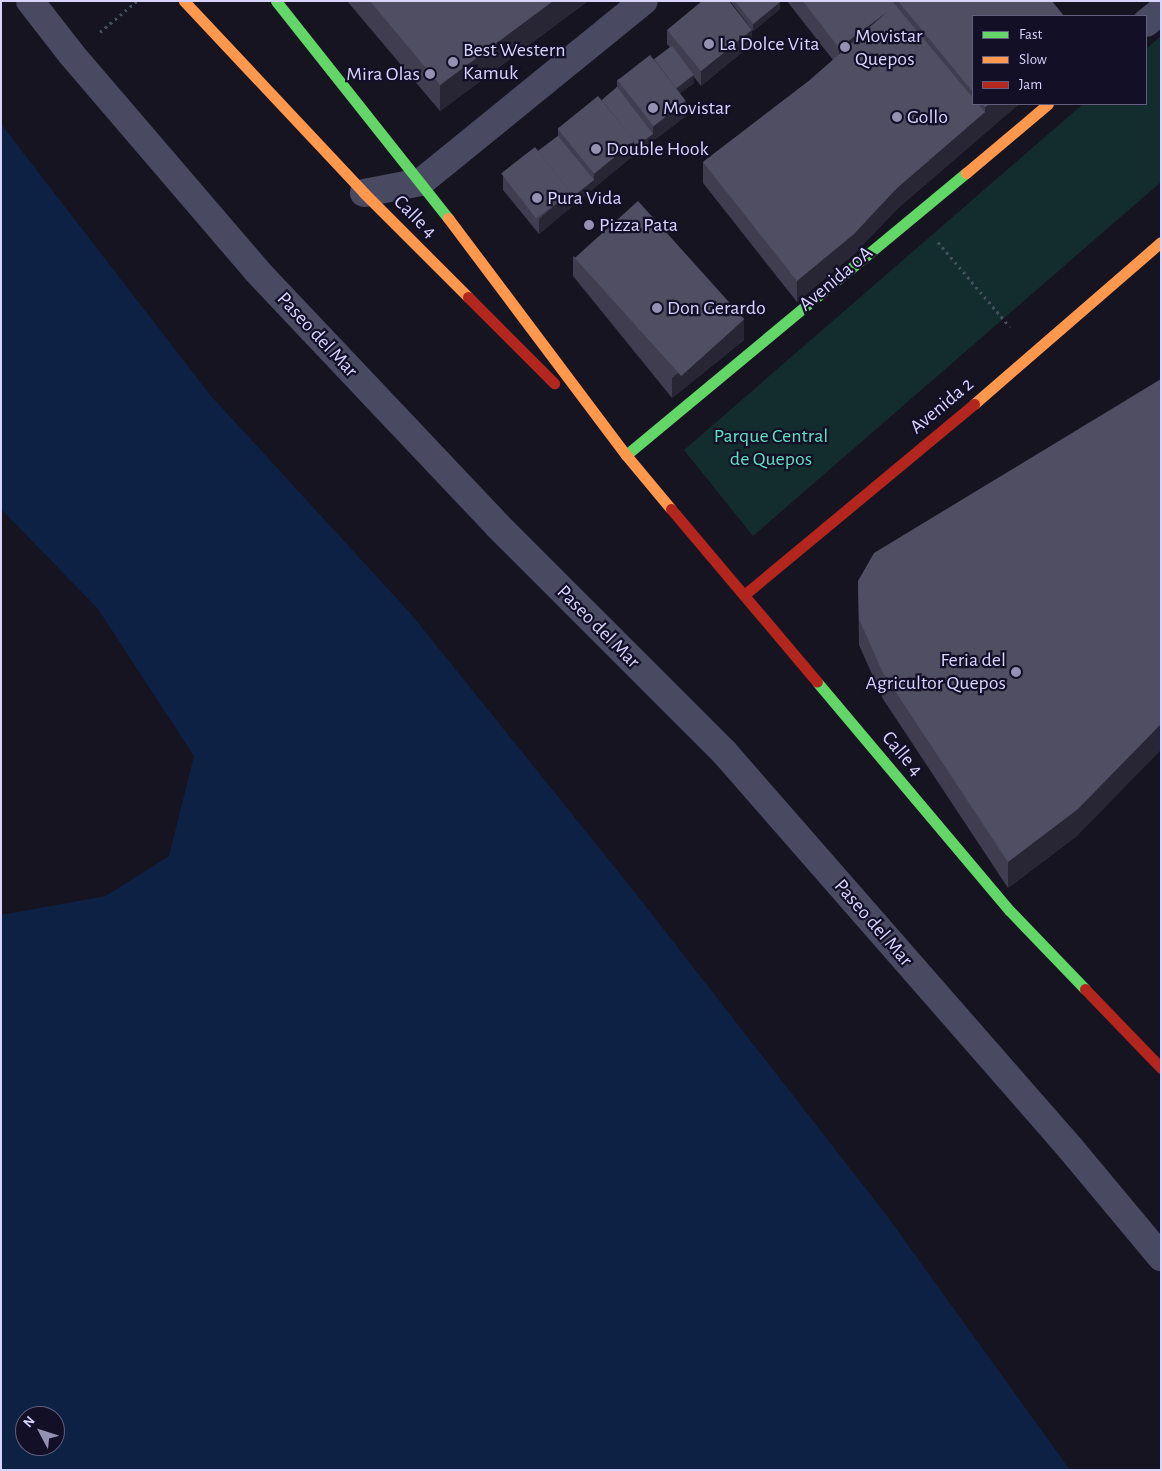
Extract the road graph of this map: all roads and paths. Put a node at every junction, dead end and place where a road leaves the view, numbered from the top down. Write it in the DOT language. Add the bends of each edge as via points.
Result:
graph roads {
  1 [pos="30,1"];
  2 [pos="137,1"];
  3 [pos="184,1"];
  4 [pos="276,1"];
  5 [pos="644,1"];
  6 [pos="1161,11"];
  7 [pos="1147,22"];
  8 [pos="72,55"];
  9 [pos="1047,105"];
  10 [pos="421,182"];
  11 [pos="364,193"];
  12 [pos="914,214"];
  13 [pos="1161,242"];
  14 [pos="1033,354"];
  15 [pos="626,455"];
  16 [pos="744,595"];
  17 [pos="1161,1068"];
  18 [pos="1161,1257"];
  1 -- 8 [label="street, Paseo del Mar"];
  2 -- 8 [label="path"];
  3 -- 11 [label="main road, Calle 4"];
  4 -- 10 [label="main road, Calle 4"];
  5 -- 10 [label="street"];
  6 -- 7 [label="street"];
  8 -- 18 [label="street, Paseo del Mar" via="256,270 498,526 724,752 1065,1142"];
  9 -- 12 [label="main road, Avenida 0A"];
  10 -- 11 [label="street"];
  10 -- 15 [label="main road, Calle 4"];
  11 -- 15 [label="main road, Calle 4"];
  12 -- 14 [label="path"];
  12 -- 15 [label="main road, Avenida 0A"];
  13 -- 14 [label="main road, Avenida 2"];
  14 -- 16 [label="main road, Avenida 2"];
  15 -- 16 [label="main road, Calle 4"];
  16 -- 17 [label="main road, Calle 4" via="1010,911"];
}
